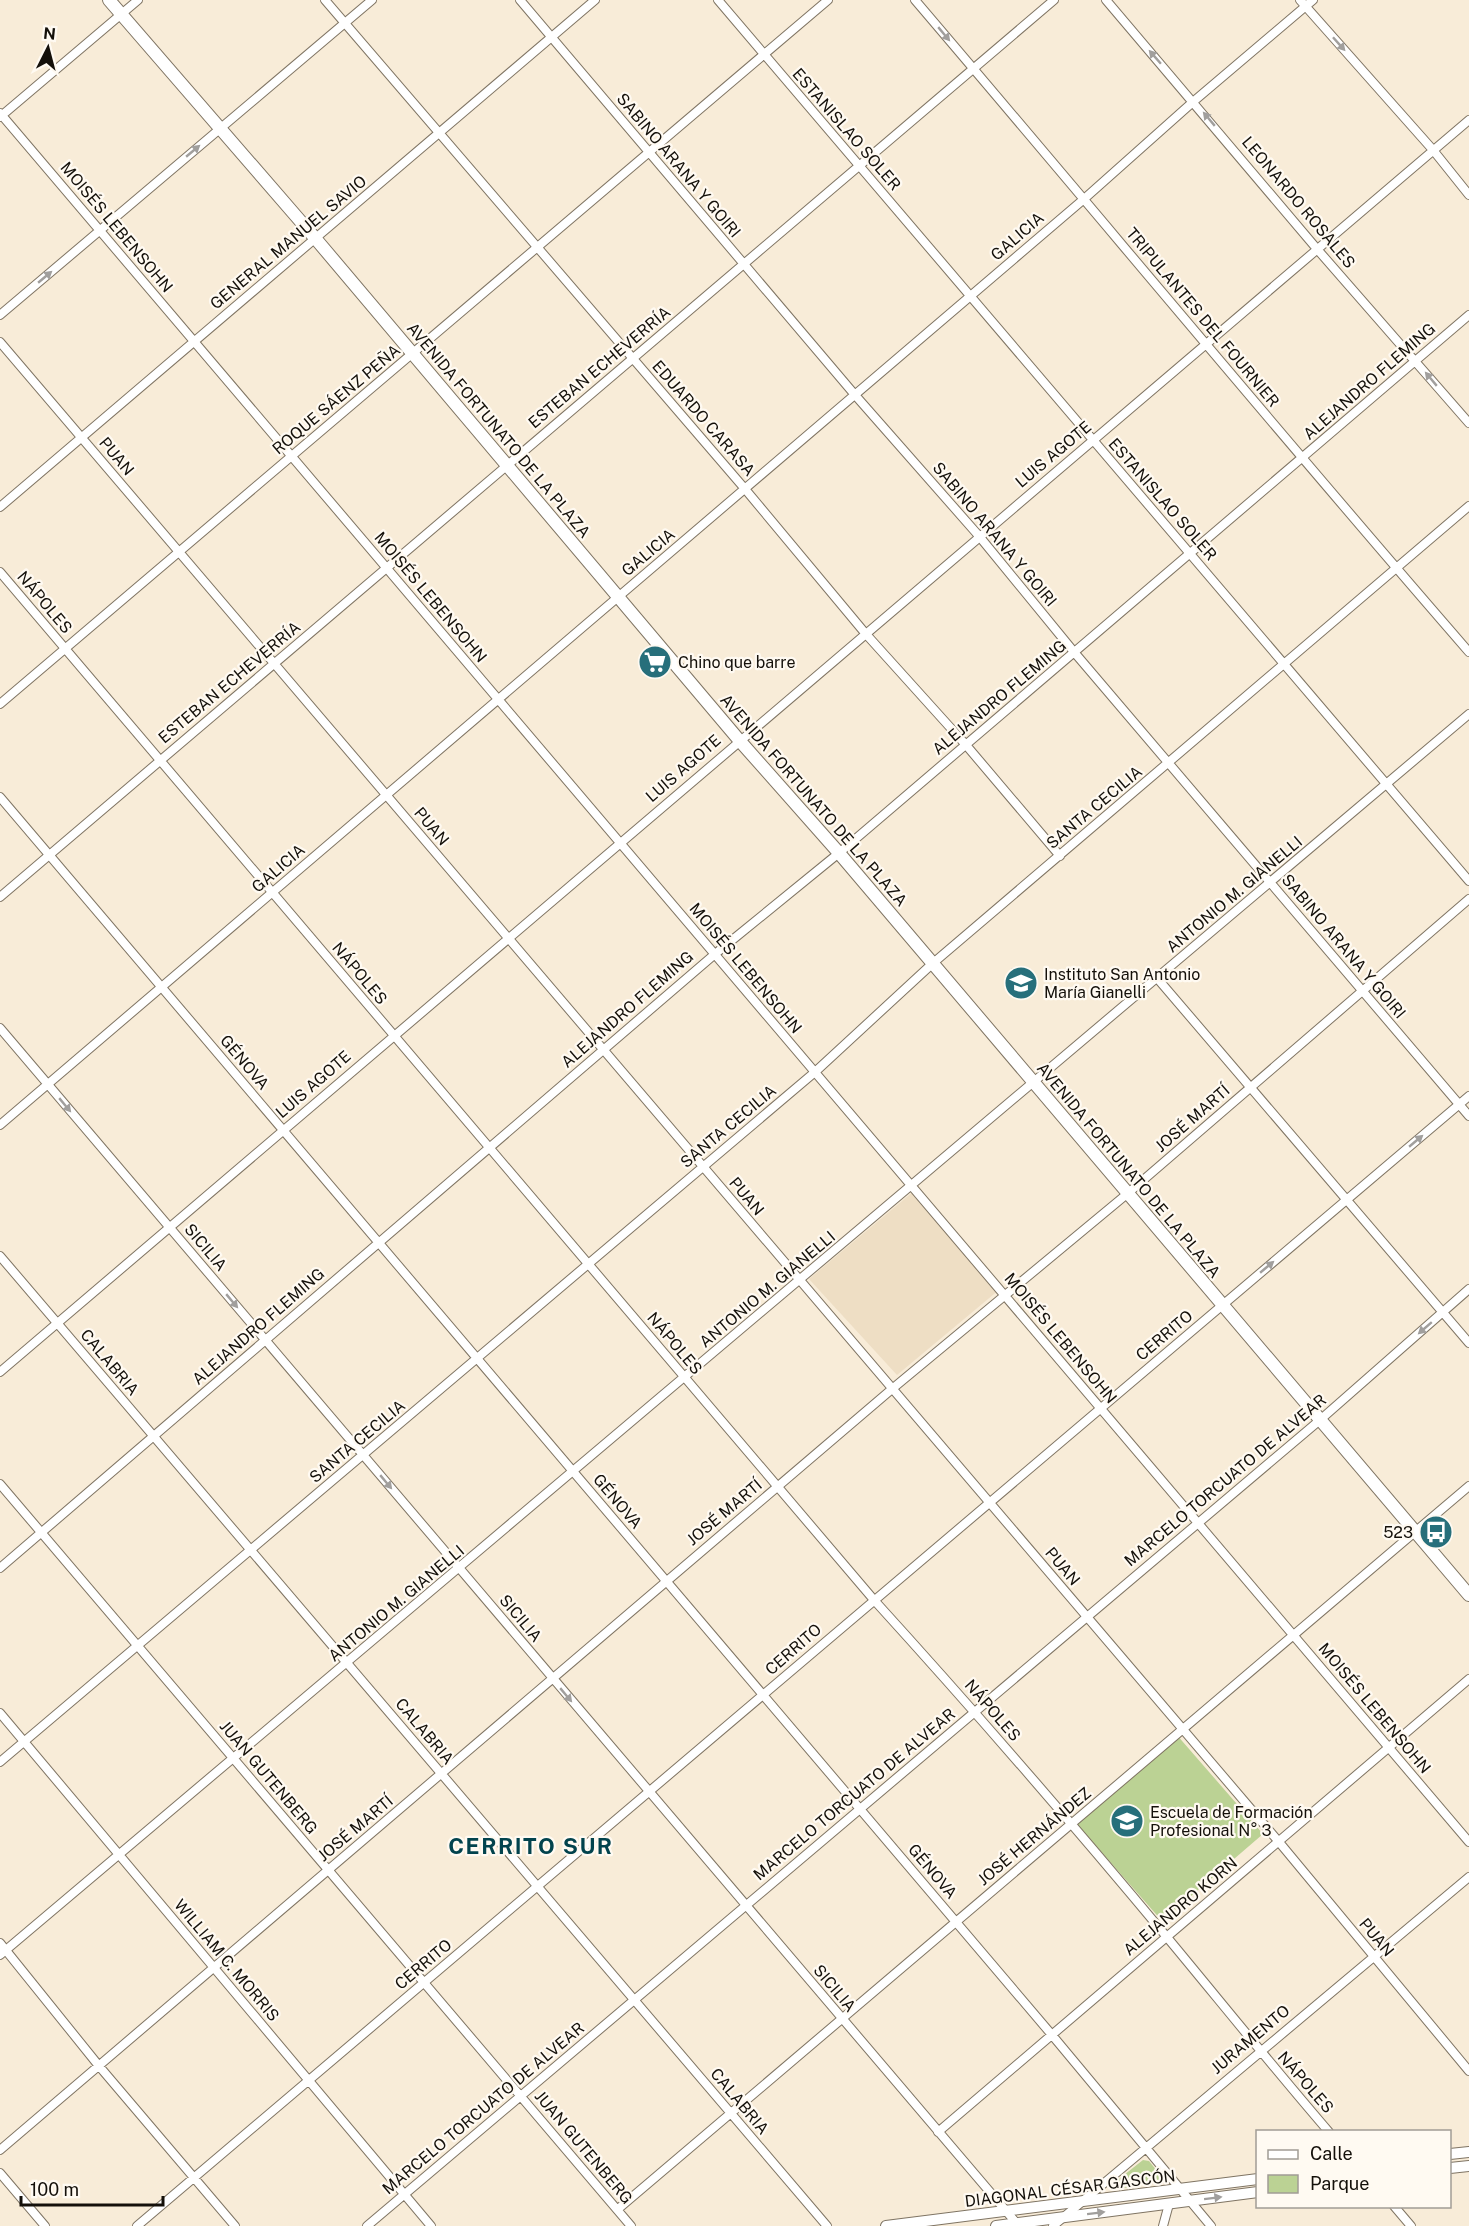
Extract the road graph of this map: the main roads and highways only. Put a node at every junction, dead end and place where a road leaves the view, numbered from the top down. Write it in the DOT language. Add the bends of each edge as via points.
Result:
graph roads {
  1 [pos="109,0"];
  2 [pos="1469,1595"];
  1 -- 2 [label="main road, AVENIDA FORTUNATO DE LA PLAZA"];
}
